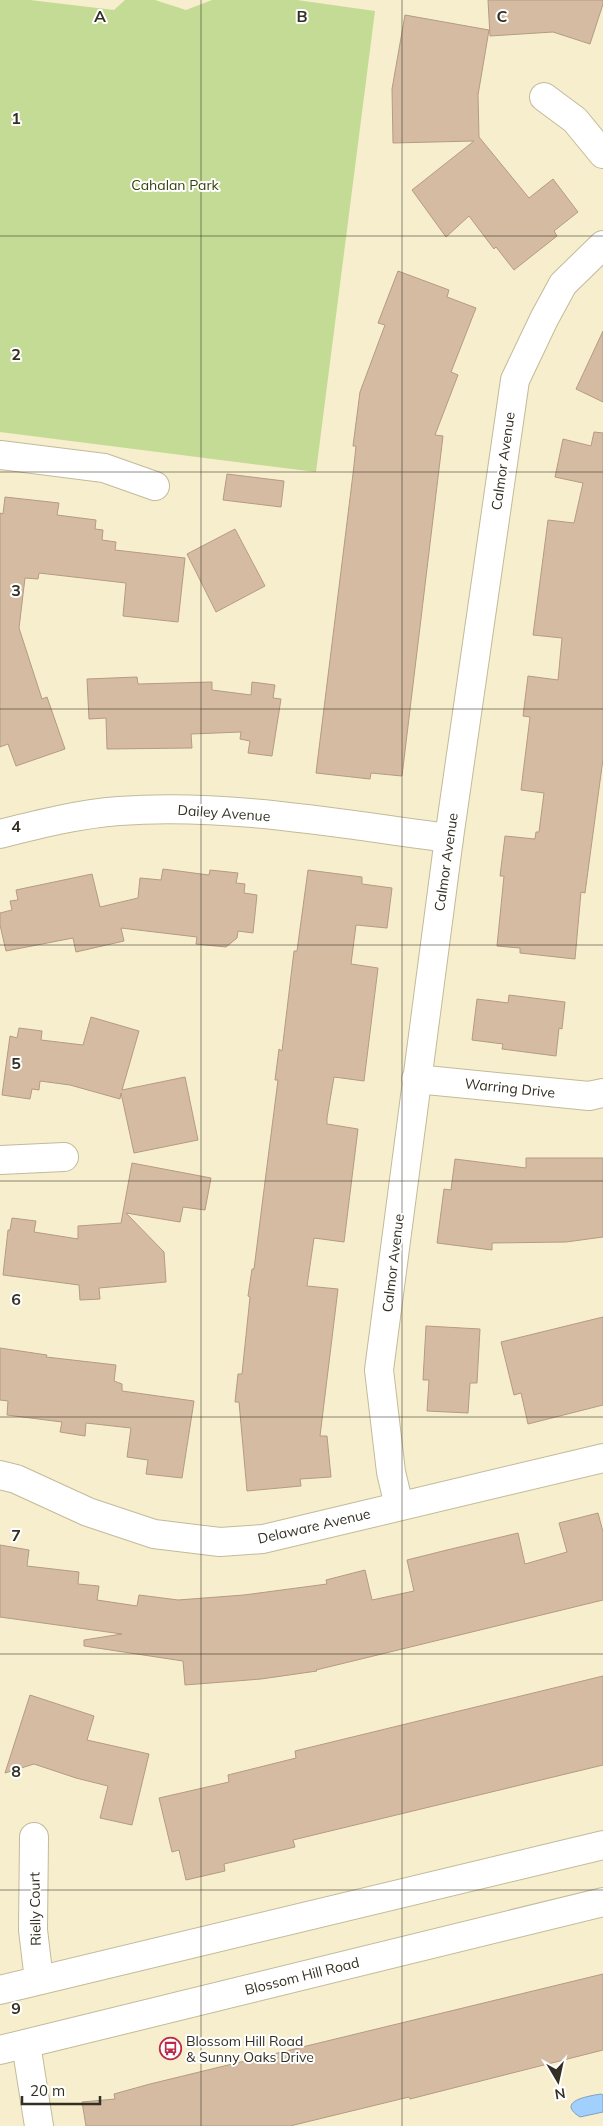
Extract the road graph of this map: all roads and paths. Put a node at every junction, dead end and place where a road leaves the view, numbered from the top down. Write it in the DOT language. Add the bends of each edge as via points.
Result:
graph roads {
  1 [pos="544,97"];
  2 [pos="603,154"];
  3 [pos="603,245"];
  4 [pos="0,455"];
  5 [pos="155,486"];
  6 [pos="0,834"];
  7 [pos="449,838"];
  8 [pos="416,1079"];
  9 [pos="603,1092"];
  10 [pos="64,1157"];
  11 [pos="0,1160"];
  12 [pos="603,1458"];
  13 [pos="0,1475"];
  14 [pos="399,1506"];
  15 [pos="34,1837"];
  16 [pos="603,1845"];
  17 [pos="603,1902"];
  18 [pos="39,1980"];
  19 [pos="0,1990"];
  20 [pos="13,2047"];
  21 [pos="39,2126"];
  1 -- 2 [label="street" via="575,120"];
  3 -- 7 [label="street, Calmor Avenue" via="563,284 515,380"];
  4 -- 5 [label="street" via="104,468"];
  6 -- 7 [label="street, Dailey Avenue" via="42,823 119,811 202,810"];
  7 -- 8 [label="street, Calmor Avenue"];
  8 -- 9 [label="street, Warring Drive" via="589,1096"];
  8 -- 14 [label="street, Calmor Avenue" via="379,1370 391,1472"];
  10 -- 11 [label="street"];
  12 -- 14 [label="street, Delaware Avenue"];
  13 -- 14 [label="street, Delaware Avenue" via="16,1479 88,1512 154,1534 220,1542 263,1539"];
  15 -- 18 [label="street, Rielly Court" via="33,1930"];
  16 -- 18 [label="street"];
  17 -- 20 [label="street, Blossom Hill Road"];
  18 -- 19 [label="street"];
  20 -- 21 [label="street"];
}
